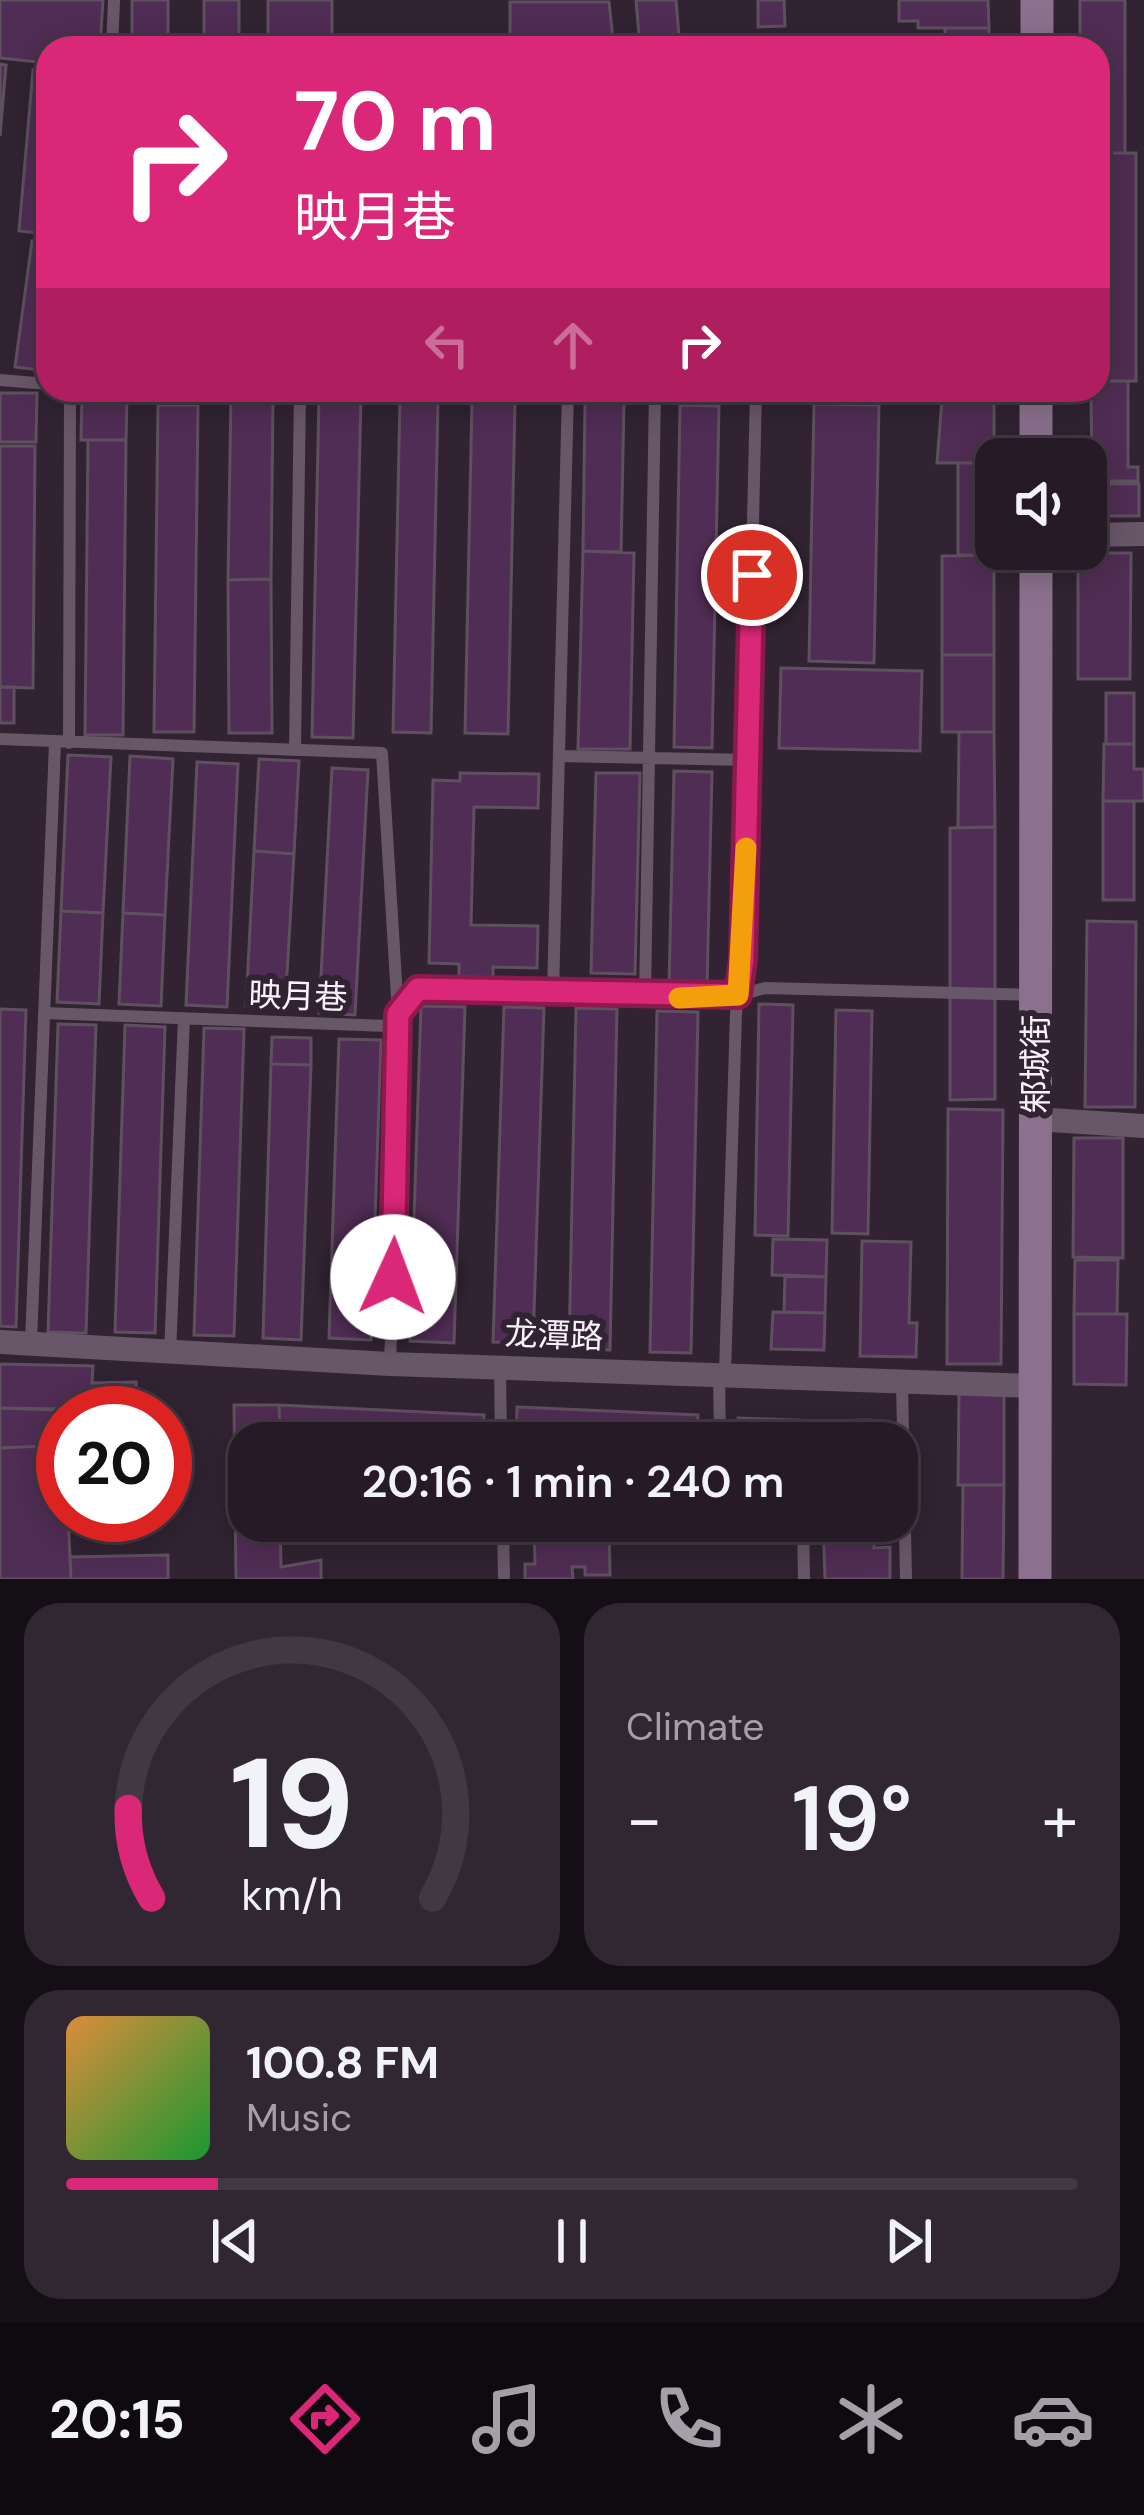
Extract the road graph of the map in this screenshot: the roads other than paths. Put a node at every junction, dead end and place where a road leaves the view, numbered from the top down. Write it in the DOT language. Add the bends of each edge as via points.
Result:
graph roads {
  1 [pos="114,0"];
  2 [pos="1037,0"];
  3 [pos="112,36"];
  4 [pos="1036,36"];
  5 [pos="0,380"];
  6 [pos="36,383"];
  7 [pos="70,402"];
  8 [pos="300,402"];
  9 [pos="568,402"];
  10 [pos="655,402"];
  11 [pos="756,402"];
  12 [pos="1036,402"];
  13 [pos="1036,438"];
  14 [pos="1144,534"];
  15 [pos="1107,535"];
  16 [pos="1036,570"];
  17 [pos="0,739"];
  18 [pos="62,743"];
  19 [pos="295,750"];
  20 [pos="559,756"];
  21 [pos="649,758"];
  22 [pos="748,760"];
  23 [pos="553,994"];
  24 [pos="738,995"];
  25 [pos="1035,995"];
  26 [pos="645,997"];
  27 [pos="44,1013"];
  28 [pos="398,1014"];
  29 [pos="184,1018"];
  30 [pos="1035,1119"];
  31 [pos="1144,1126"];
  32 [pos="0,1342"];
  33 [pos="31,1342"];
  34 [pos="170,1354"];
  35 [pos="390,1364"];
  36 [pos="500,1366"];
  37 [pos="722,1373"];
  38 [pos="902,1380"];
  39 [pos="1035,1386"];
  40 [pos="501,1422"];
  41 [pos="721,1422"];
  42 [pos="503,1542"];
  43 [pos="803,1542"];
  44 [pos="504,1579"];
  45 [pos="804,1579"];
  46 [pos="906,1579"];
  47 [pos="1035,1579"];
  1 -- 3 [label="lane"];
  2 -- 4 [label="street"];
  5 -- 6 [label="lane"];
  7 -- 18 [label="lane"];
  8 -- 19 [label="lane"];
  9 -- 20 [label="lane"];
  10 -- 21 [label="lane"];
  11 -- 22 [label="lane"];
  12 -- 13 [label="street"];
  14 -- 15 [label="street"];
  16 -- 25 [label="street, 邾城街"];
  17 -- 18 [label="lane"];
  18 -- 19 [label="lane"];
  18 -- 27 [label="lane"];
  19 -- 28 [label="lane" via="382,753"];
  20 -- 21 [label="lane"];
  20 -- 23 [label="lane"];
  21 -- 22 [label="lane"];
  21 -- 26 [label="lane"];
  22 -- 24 [label="lane"];
  23 -- 26 [label="lane, 映月巷"];
  23 -- 28 [label="lane, 映月巷" via="418,989"];
  24 -- 25 [label="lane, 映月巷" via="765,988"];
  24 -- 26 [label="lane, 映月巷"];
  24 -- 37 [label="lane"];
  25 -- 30 [label="street, 邾城街"];
  27 -- 29 [label="lane, 映月巷"];
  27 -- 33 [label="lane"];
  28 -- 29 [label="lane, 映月巷" via="388,1026"];
  28 -- 35 [label="lane"];
  29 -- 34 [label="lane"];
  30 -- 31 [label="street"];
  30 -- 39 [label="street, 邾城街"];
  32 -- 33 [label="street, 龙潭路"];
  33 -- 34 [label="street, 龙潭路"];
  34 -- 35 [label="street, 龙潭路"];
  35 -- 36 [label="street, 龙潭路"];
  36 -- 37 [label="street, 龙潭路"];
  36 -- 40 [label="lane"];
  37 -- 38 [label="street, 龙潭路"];
  37 -- 41 [label="lane"];
  38 -- 39 [label="street, 龙潭路"];
  38 -- 46 [label="lane"];
  39 -- 47 [label="street, 邾城街"];
  42 -- 44 [label="lane"];
  43 -- 45 [label="lane"];
}
